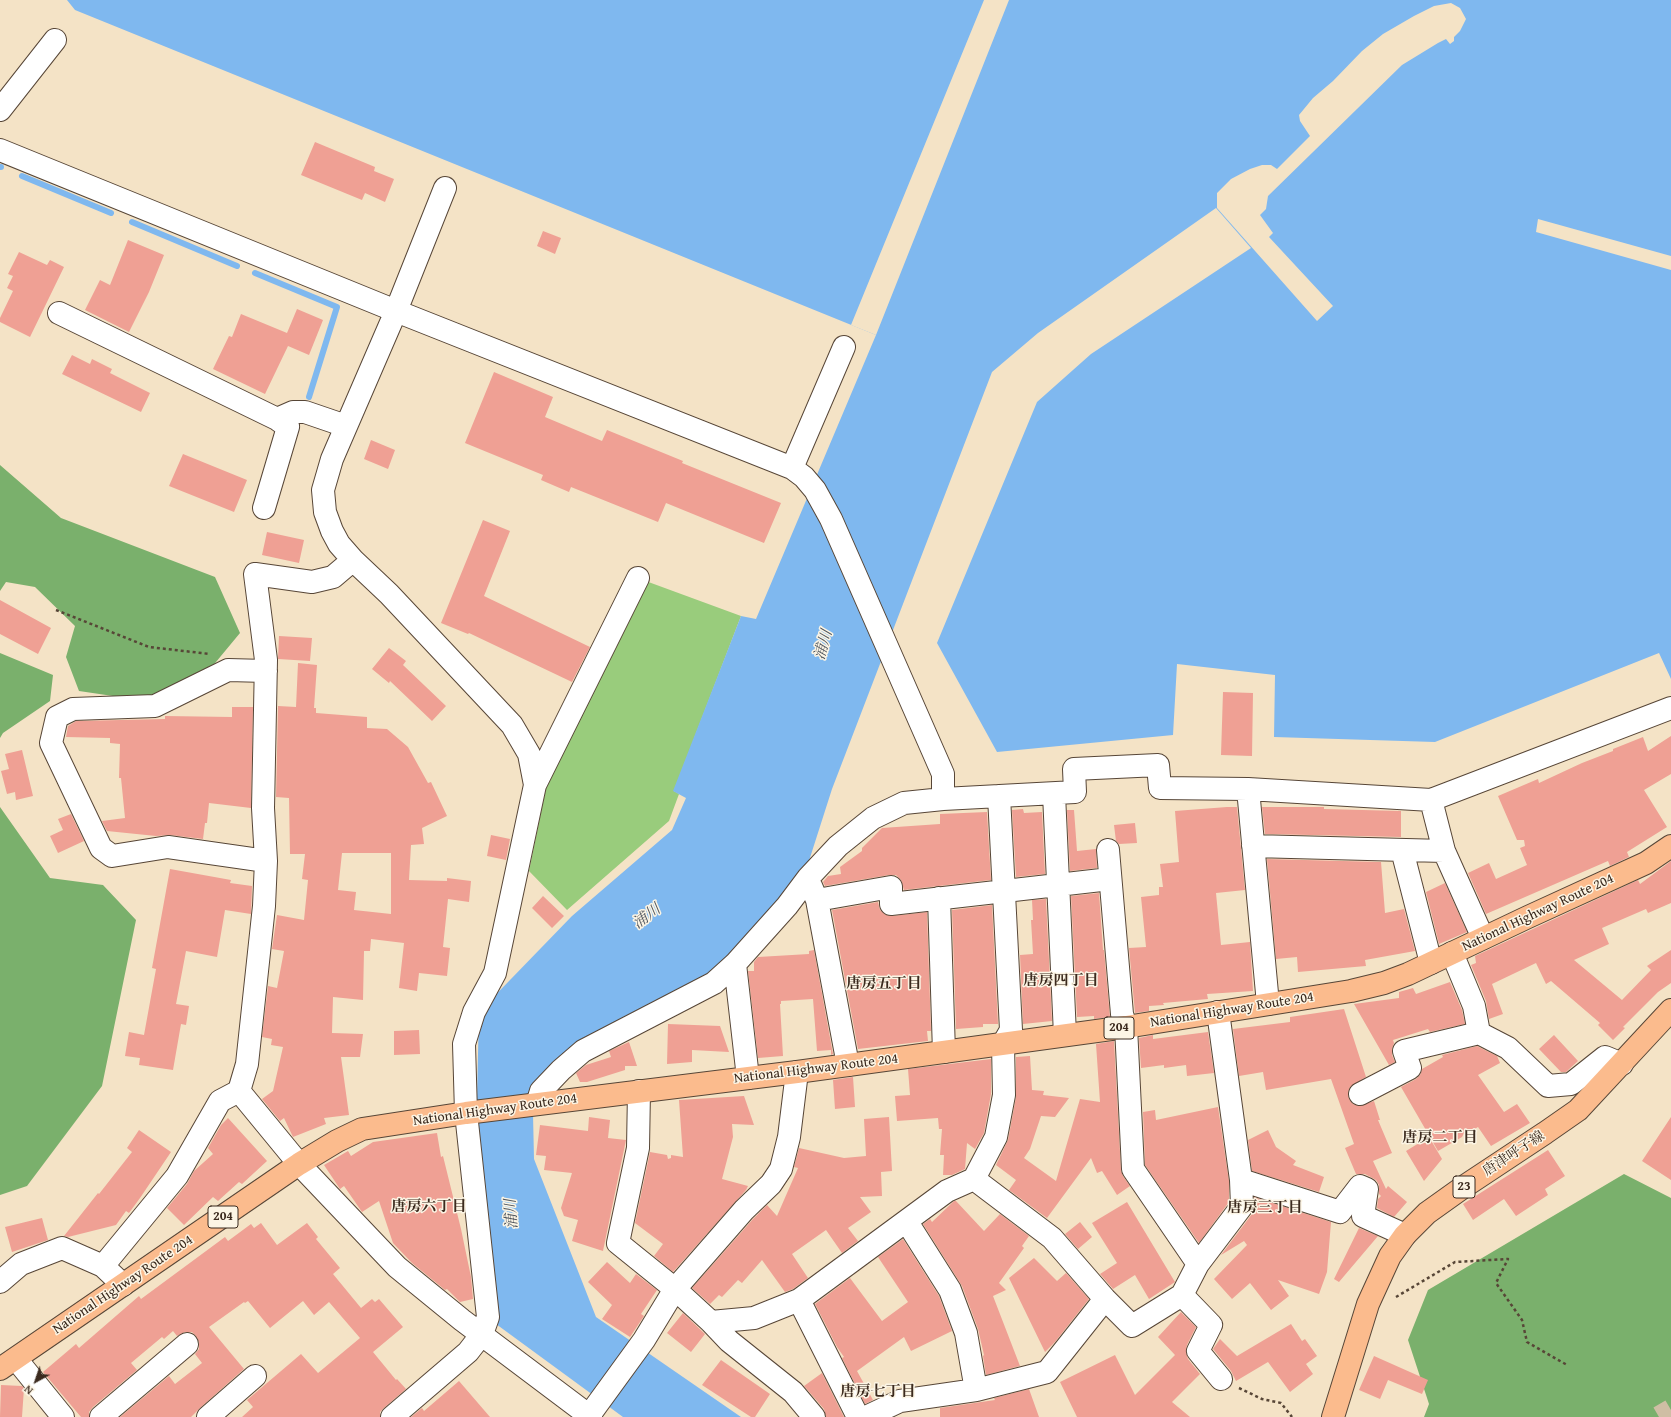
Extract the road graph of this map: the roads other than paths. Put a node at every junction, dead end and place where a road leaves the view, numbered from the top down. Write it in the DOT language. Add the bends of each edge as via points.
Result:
graph roads {
  1 [pos="55,40"];
  2 [pos="0,110"];
  3 [pos="0,150"];
  4 [pos="444,188"];
  5 [pos="396,311"];
  6 [pos="59,313"];
  7 [pos="844,347"];
  8 [pos="277,419"];
  9 [pos="346,426"];
  10 [pos="792,468"];
  11 [pos="264,508"];
  12 [pos="353,560"];
  13 [pos="638,578"];
  14 [pos="266,671"];
  15 [pos="1668,715"];
  16 [pos="535,785"];
  17 [pos="1248,789"];
  18 [pos="1054,794"];
  19 [pos="999,796"];
  20 [pos="943,799"];
  21 [pos="1431,800"];
  22 [pos="1253,846"];
  23 [pos="1671,846"];
  24 [pos="1108,850"];
  25 [pos="1402,850"];
  26 [pos="1444,851"];
  27 [pos="266,861"];
  28 [pos="808,878"];
  29 [pos="1110,879"];
  30 [pos="1058,885"];
  31 [pos="1004,891"];
  32 [pos="939,898"];
  33 [pos="817,900"];
  34 [pos="1483,938"];
  35 [pos="1452,953"];
  36 [pos="1431,963"];
  37 [pos="735,964"];
  38 [pos="1268,1004"];
  39 [pos="1671,1010"];
  40 [pos="1218,1012"];
  41 [pos="1126,1027"];
  42 [pos="1479,1033"];
  43 [pos="1065,1035"];
  44 [pos="1003,1044"];
  45 [pos="944,1052"];
  46 [pos="1622,1064"];
  47 [pos="848,1065"];
  48 [pos="797,1072"];
  49 [pos="748,1078"];
  50 [pos="238,1091"];
  51 [pos="639,1091"];
  52 [pos="1360,1094"];
  53 [pos="537,1104"];
  54 [pos="466,1114"];
  55 [pos="300,1164"];
  56 [pos="974,1179"];
  57 [pos="1241,1180"];
  58 [pos="907,1222"];
  59 [pos="1405,1235"];
  60 [pos="1198,1264"];
  61 [pos="103,1266"];
  62 [pos="0,1282"];
  63 [pos="123,1285"];
  64 [pos="674,1289"];
  65 [pos="1182,1295"];
  66 [pos="1105,1299"];
  67 [pos="799,1300"];
  68 [pos="711,1322"];
  69 [pos="482,1334"];
  70 [pos="187,1344"];
  71 [pos="8,1364"];
  72 [pos="255,1376"];
  73 [pos="1221,1379"];
  74 [pos="976,1390"];
  75 [pos="63,1417"];
  76 [pos="102,1417"];
  77 [pos="208,1417"];
  78 [pos="392,1417"];
  79 [pos="589,1417"];
  80 [pos="814,1417"];
  81 [pos="858,1417"];
  82 [pos="866,1417"];
  83 [pos="1333,1417"];
  1 -- 2 [label="street"];
  3 -- 5 [label="street"];
  4 -- 5 [label="street"];
  5 -- 9 [label="street"];
  5 -- 10 [label="street"];
  6 -- 8 [label="street"];
  7 -- 10 [label="street"];
  8 -- 9 [label="street" via="293,412 305,412"];
  8 -- 11 [label="street" via="288,427"];
  9 -- 12 [label="street" via="332,459 323,490 332,531"];
  10 -- 20 [label="street" via="815,490 831,519 943,774"];
  12 -- 14 [label="street" via="334,577 312,582 255,574"];
  12 -- 16 [label="street" via="389,594 512,725 529,754"];
  13 -- 16 [label="street"];
  14 -- 27 [label="street" via="263,808"];
  14 -- 27 [label="street" via="228,670 155,706 73,709 57,717 51,743 101,848 112,856 168,847"];
  15 -- 21 [label="street"];
  16 -- 54 [label="street" via="495,973 474,1012 464,1044"];
  17 -- 18 [label="street" via="1160,788 1158,765 1074,769 1075,792"];
  17 -- 21 [label="street"];
  17 -- 22 [label="street"];
  18 -- 19 [label="street"];
  18 -- 30 [label="street"];
  19 -- 20 [label="street"];
  19 -- 31 [label="street"];
  20 -- 28 [label="street" via="904,803 873,818 838,846"];
  21 -- 26 [label="street"];
  22 -- 25 [label="street"];
  22 -- 38 [label="street"];
  23 -- 34 [label="main road, National Highway Route 204 / 204" via="1646,863"];
  24 -- 29 [label="street"];
  25 -- 26 [label="street"];
  25 -- 36 [label="street"];
  26 -- 34 [label="street"];
  27 -- 50 [label="street" via="264,906 247,1064"];
  28 -- 33 [label="street"];
  28 -- 37 [label="street" via="787,906"];
  29 -- 30 [label="street"];
  29 -- 41 [label="street" via="1122,1014"];
  30 -- 31 [label="street"];
  30 -- 43 [label="street"];
  31 -- 32 [label="street"];
  31 -- 44 [label="street" via="1011,1030"];
  32 -- 33 [label="street" via="892,904 891,887"];
  32 -- 45 [label="street"];
  33 -- 47 [label="street"];
  34 -- 35 [label="main road, National Highway Route 204 / 204"];
  35 -- 36 [label="main road, National Highway Route 204 / 204"];
  35 -- 42 [label="street" via="1474,1006"];
  36 -- 38 [label="main road, National Highway Route 204 / 204" via="1384,983"];
  37 -- 49 [label="street"];
  37 -- 53 [label="street" via="714,983 583,1051 541,1091"];
  38 -- 40 [label="main road, National Highway Route 204 / 204"];
  39 -- 46 [label="main road, 唐津呼子線 / 23"];
  40 -- 41 [label="main road, National Highway Route 204 / 204"];
  40 -- 57 [label="street"];
  41 -- 43 [label="main road, National Highway Route 204 / 204"];
  41 -- 60 [label="street" via="1133,1169"];
  42 -- 46 [label="street" via="1508,1048 1548,1086 1571,1084 1605,1057"];
  42 -- 52 [label="street" via="1404,1050 1410,1068"];
  43 -- 44 [label="main road, National Highway Route 204 / 204"];
  44 -- 45 [label="main road, National Highway Route 204 / 204"];
  44 -- 56 [label="street" via="1004,1095 996,1137"];
  45 -- 47 [label="main road, National Highway Route 204 / 204"];
  46 -- 59 [label="main road, 唐津呼子線 / 23" via="1578,1110 1427,1213"];
  47 -- 48 [label="main road, National Highway Route 204 / 204"];
  48 -- 49 [label="main road, National Highway Route 204 / 204"];
  48 -- 64 [label="street" via="789,1137 781,1169 771,1184 744,1210"];
  49 -- 51 [label="main road, National Highway Route 204 / 204"];
  50 -- 55 [label="street"];
  50 -- 61 [label="street" via="220,1101 177,1176"];
  51 -- 53 [label="main road, National Highway Route 204 / 204"];
  51 -- 64 [label="street" via="638,1148 618,1243"];
  53 -- 54 [label="main road, National Highway Route 204 / 204"];
  54 -- 55 [label="main road, National Highway Route 204 / 204" via="362,1129"];
  54 -- 69 [label="street" via="488,1317"];
  55 -- 63 [label="main road, National Highway Route 204 / 204"];
  55 -- 69 [label="street" via="397,1267"];
  56 -- 58 [label="street" via="948,1191"];
  56 -- 66 [label="street" via="1052,1238"];
  57 -- 59 [label="street" via="1340,1212 1360,1186 1368,1189 1363,1216"];
  57 -- 60 [label="street" via="1242,1206"];
  58 -- 67 [label="street"];
  58 -- 74 [label="street" via="950,1290 966,1333"];
  59 -- 83 [label="main road, 唐津呼子線 / 23" via="1390,1256 1368,1304"];
  60 -- 65 [label="street"];
  61 -- 62 [label="street" via="62,1248 21,1264"];
  61 -- 63 [label="street"];
  63 -- 71 [label="main road, National Highway Route 204 / 204"];
  64 -- 68 [label="street"];
  64 -- 79 [label="street" via="644,1340"];
  65 -- 66 [label="street" via="1132,1326"];
  65 -- 73 [label="street" via="1211,1325 1198,1351"];
  66 -- 74 [label="street" via="1047,1372"];
  67 -- 68 [label="street" via="754,1318"];
  67 -- 81 [label="street"];
  68 -- 80 [label="street" via="729,1342 793,1392"];
  69 -- 78 [label="street" via="468,1352"];
  69 -- 79 [label="street"];
  70 -- 76 [label="street"];
  71 -- 75 [label="street"];
  72 -- 77 [label="street"];
  74 -- 82 [label="street" via="900,1401"];
}
